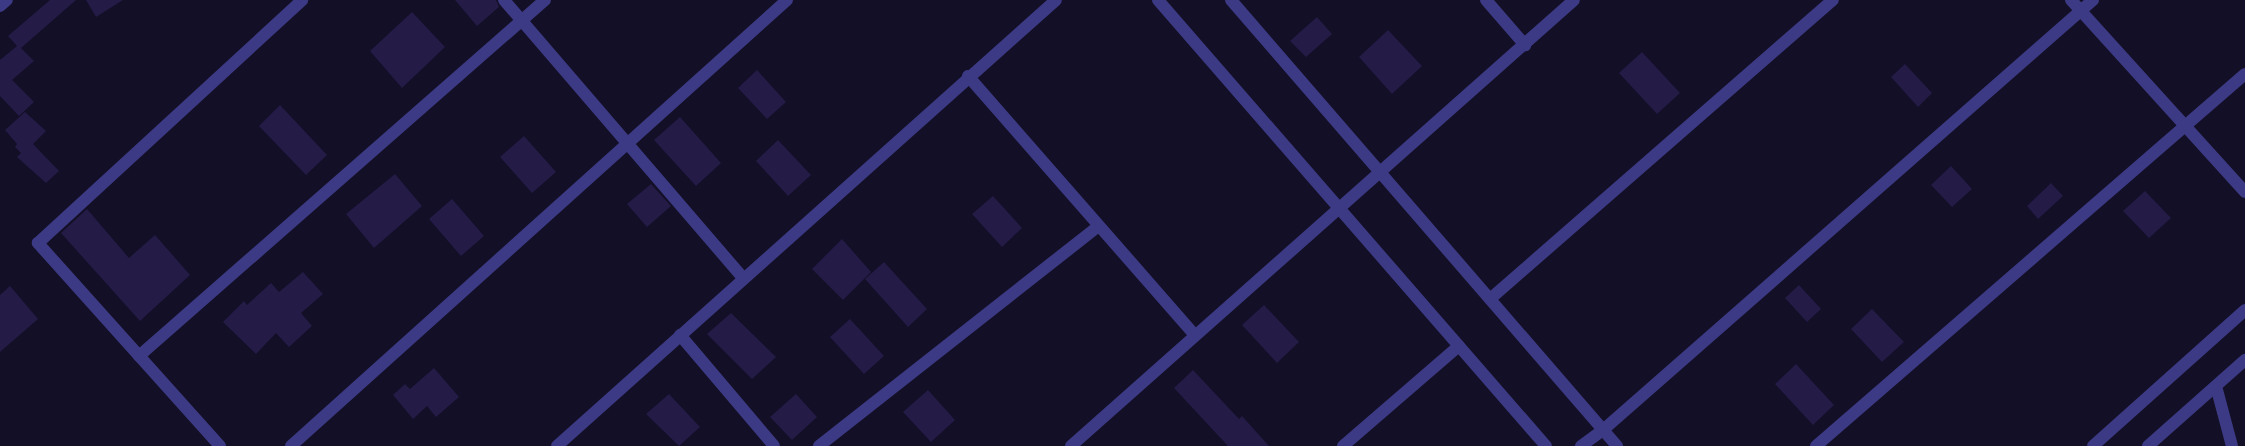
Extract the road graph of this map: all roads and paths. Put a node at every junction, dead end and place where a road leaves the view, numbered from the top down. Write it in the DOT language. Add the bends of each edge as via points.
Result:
graph roads {
  1 [pos="7,0"];
  2 [pos="302,0"];
  3 [pos="504,0"];
  4 [pos="545,0"];
  5 [pos="787,0"];
  6 [pos="1056,0"];
  7 [pos="1158,0"];
  8 [pos="1231,0"];
  9 [pos="1486,0"];
  10 [pos="1574,0"];
  11 [pos="1833,0"];
  12 [pos="2071,0"];
  13 [pos="2093,0"];
  14 [pos="0,6"];
  15 [pos="2080,12"];
  16 [pos="522,21"];
  17 [pos="1526,45"];
  18 [pos="2245,74"];
  19 [pos="968,76"];
  20 [pos="2185,126"];
  21 [pos="628,145"];
  22 [pos="1380,173"];
  23 [pos="2245,192"];
  24 [pos="1339,208"];
  25 [pos="1100,226"];
  26 [pos="743,278"];
  27 [pos="1490,299"];
  28 [pos="2245,310"];
  29 [pos="680,335"];
  30 [pos="1195,335"];
  31 [pos="1459,346"];
  32 [pos="139,356"];
  33 [pos="2245,360"];
  34 [pos="2216,386"];
  35 [pos="1603,430"];
  36 [pos="220,446"];
  37 [pos="291,446"];
  38 [pos="557,446"];
  39 [pos="774,446"];
  40 [pos="819,446"];
  41 [pos="1071,446"];
  42 [pos="1343,446"];
  43 [pos="1546,446"];
  44 [pos="1581,446"];
  45 [pos="1617,446"];
  46 [pos="1816,446"];
  47 [pos="2093,446"];
  48 [pos="2148,446"];
  49 [pos="2232,446"];
  1 -- 14 [label="street"];
  2 -- 32 [label="street" via="38,243"];
  3 -- 16 [label="street"];
  4 -- 16 [label="street"];
  5 -- 21 [label="street"];
  6 -- 19 [label="street"];
  7 -- 24 [label="street"];
  8 -- 22 [label="street"];
  9 -- 17 [label="street"];
  10 -- 17 [label="street"];
  11 -- 27 [label="street"];
  12 -- 15 [label="street"];
  13 -- 15 [label="street"];
  15 -- 20 [label="street"];
  15 -- 35 [label="street"];
  16 -- 21 [label="street"];
  16 -- 32 [label="street"];
  17 -- 22 [label="street"];
  18 -- 20 [label="street"];
  19 -- 25 [label="street"];
  19 -- 26 [label="street"];
  20 -- 23 [label="street"];
  20 -- 46 [label="street"];
  21 -- 26 [label="street"];
  21 -- 37 [label="street"];
  22 -- 24 [label="street"];
  22 -- 27 [label="street"];
  24 -- 30 [label="street"];
  24 -- 31 [label="street"];
  25 -- 30 [label="street"];
  25 -- 40 [label="street"];
  26 -- 29 [label="street"];
  27 -- 35 [label="street"];
  28 -- 47 [label="street"];
  29 -- 38 [label="street"];
  29 -- 39 [label="street"];
  30 -- 41 [label="street"];
  31 -- 42 [label="street"];
  31 -- 43 [label="street"];
  32 -- 36 [label="street"];
  33 -- 34 [label="street"];
  34 -- 48 [label="street"];
  34 -- 49 [label="street"];
  35 -- 44 [label="street"];
  35 -- 45 [label="street"];
}
